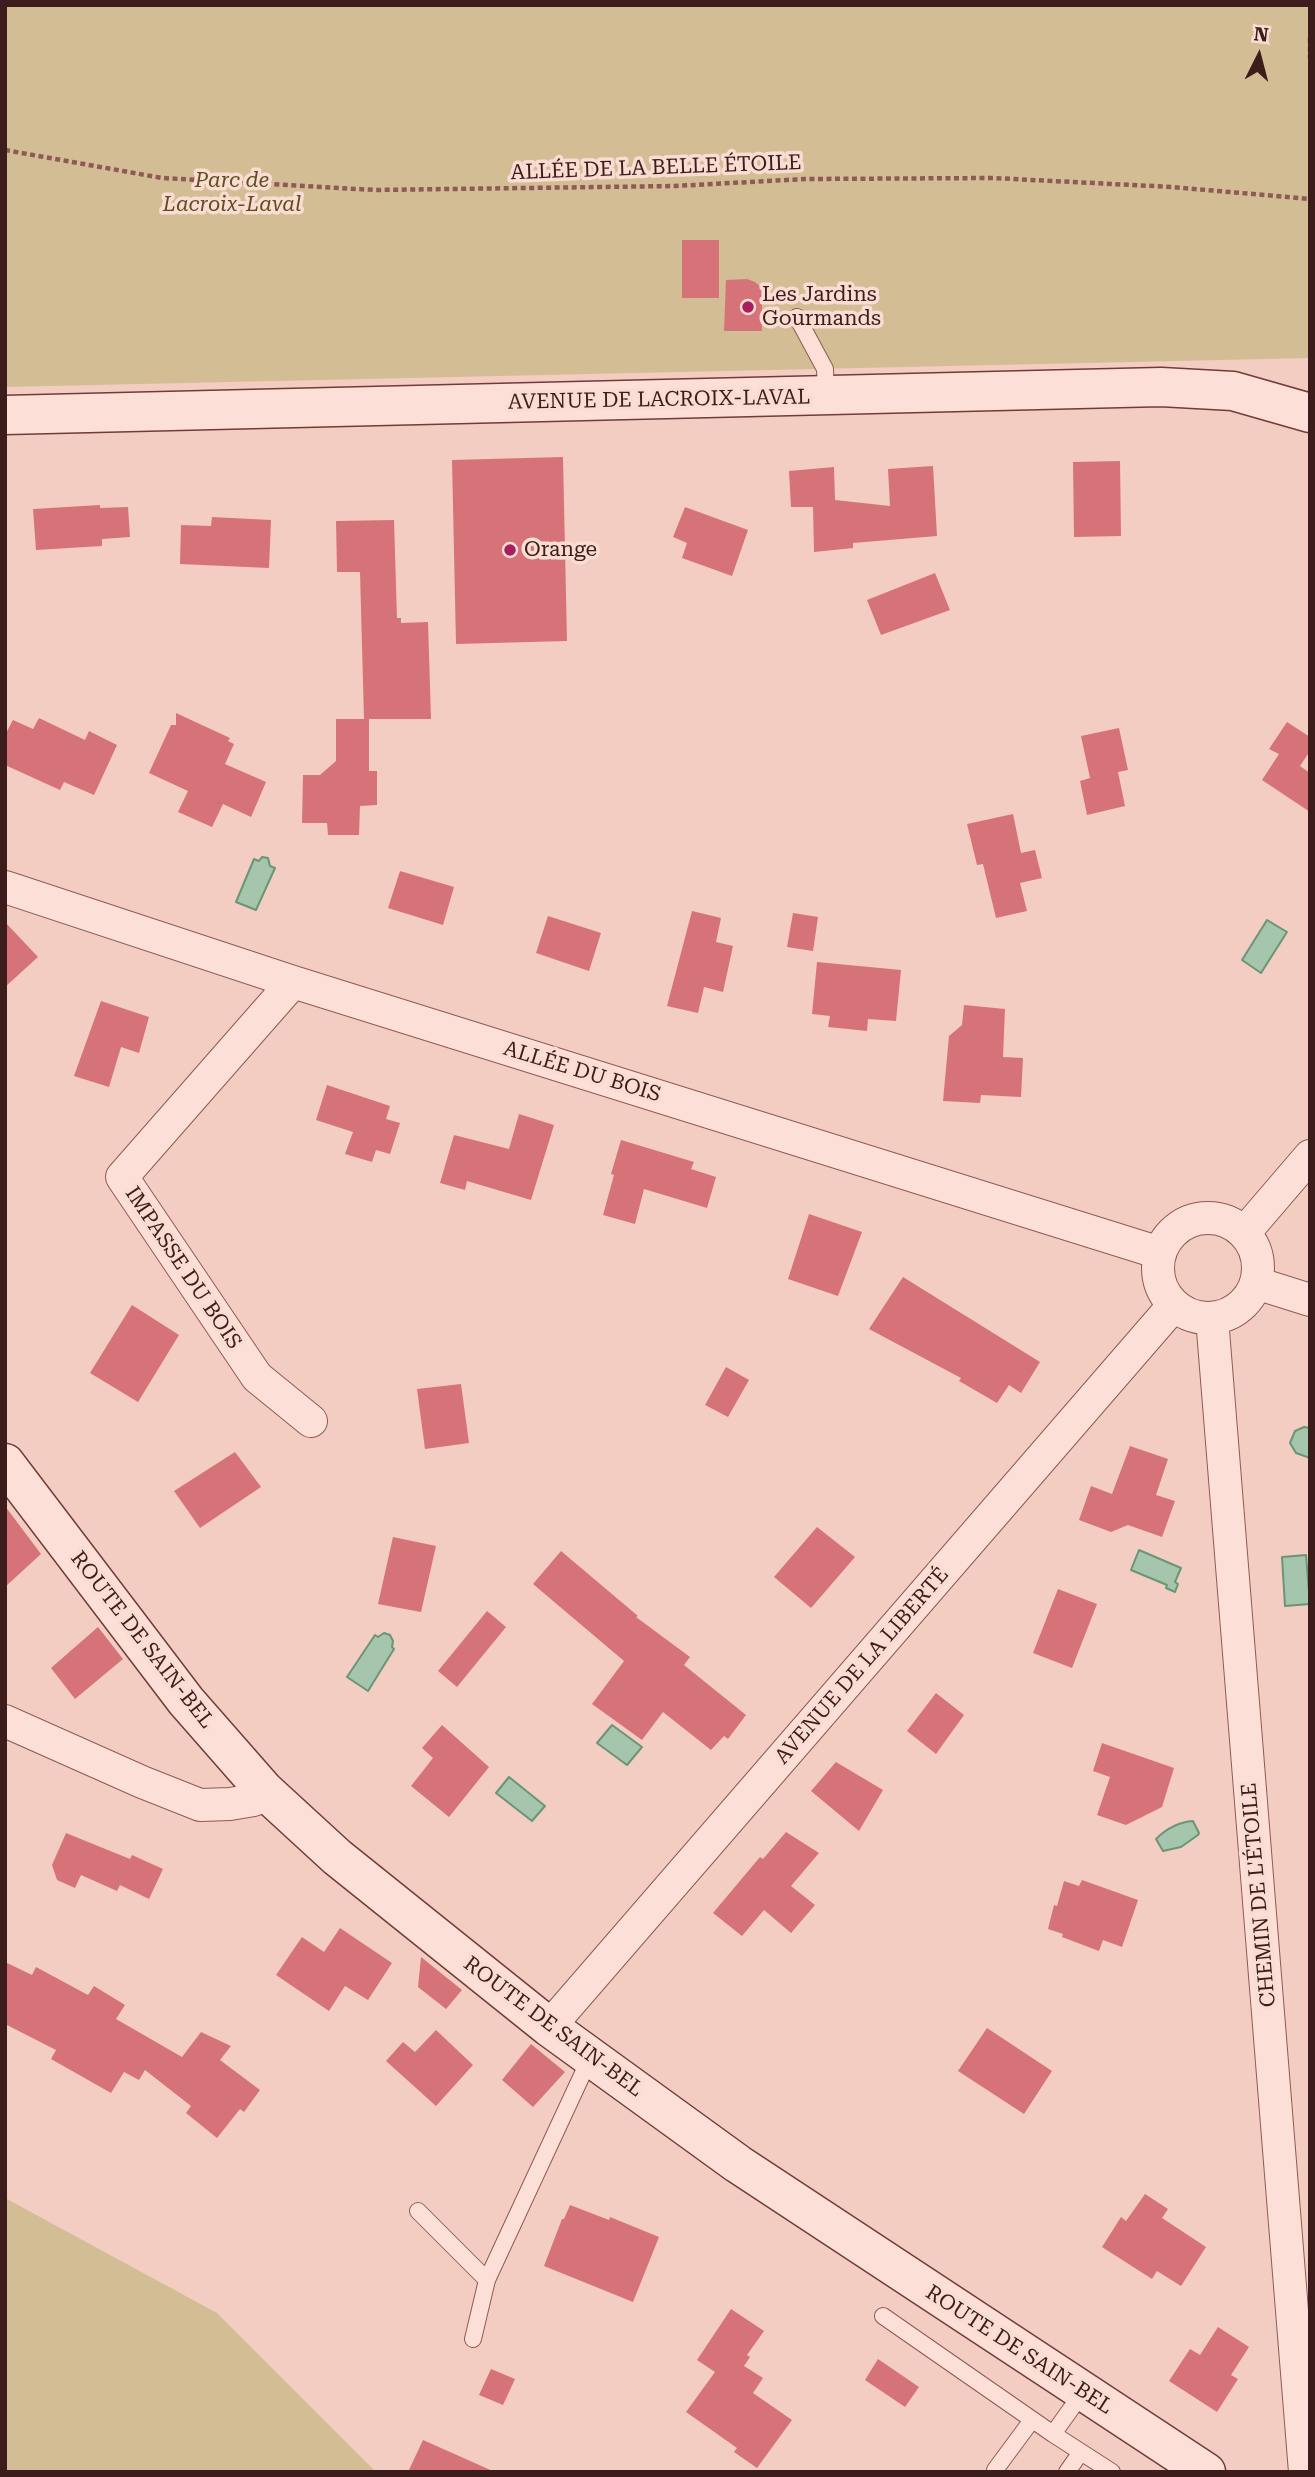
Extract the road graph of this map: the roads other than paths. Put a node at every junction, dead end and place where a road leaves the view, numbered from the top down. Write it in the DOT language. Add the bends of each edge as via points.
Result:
graph roads {
  1 [pos="797,317"];
  2 [pos="826,396"];
  3 [pos="1310,413"];
  4 [pos="5,415"];
  5 [pos="5,887"];
  6 [pos="293,982"];
  7 [pos="1310,1156"];
  8 [pos="1244,1233"];
  9 [pos="1160,1253"];
  10 [pos="1256,1283"];
  11 [pos="1310,1300"];
  12 [pos="1174,1305"];
  13 [pos="1212,1318"];
  14 [pos="311,1421"];
  15 [pos="5,1463"];
  16 [pos="5,1721"];
  17 [pos="264,1790"];
  18 [pos="549,2027"];
  19 [pos="591,2057"];
  20 [pos="418,2211"];
  21 [pos="488,2280"];
  22 [pos="883,2316"];
  23 [pos="472,2339"];
  24 [pos="1083,2392"];
  25 [pos="1032,2420"];
  26 [pos="1053,2434"];
  27 [pos="1081,2452"];
  28 [pos="997,2472"];
  29 [pos="1067,2472"];
  30 [pos="1112,2472"];
  31 [pos="1206,2472"];
  32 [pos="1305,2472"];
  1 -- 2 [label="lane" via="825,369"];
  2 -- 3 [label="main road, AVENUE DE LACROIX-LAVAL" via="1161,387 1233,391"];
  2 -- 4 [label="main road, AVENUE DE LACROIX-LAVAL"];
  5 -- 6 [label="street, ALLÉE DU BOIS"];
  6 -- 9 [label="street, ALLÉE DU BOIS"];
  6 -- 14 [label="street, IMPASSE DU BOIS" via="122,1177 257,1377"];
  7 -- 8 [label="street"];
  8 -- 9 [label="street" via="1230,1222 1196,1219 1167,1238"];
  8 -- 10 [label="street" via="1257,1256"];
  9 -- 12 [label="street" via="1159,1281"];
  10 -- 11 [label="street"];
  10 -- 13 [label="street" via="1240,1307"];
  12 -- 13 [label="street" via="1192,1316"];
  12 -- 18 [label="street, AVENUE DE LA LIBERTÉ"];
  13 -- 32 [label="street, CHEMIN DE L'ÉTOILE"];
  15 -- 17 [label="main road, ROUTE DE SAIN-BEL" via="186,1701"];
  16 -- 17 [label="street" via="200,1805 254,1800"];
  17 -- 18 [label="main road, ROUTE DE SAIN-BEL" via="337,1857"];
  18 -- 19 [label="main road, ROUTE DE SAIN-BEL"];
  19 -- 21 [label="lane"];
  19 -- 24 [label="main road, ROUTE DE SAIN-BEL" via="738,2164"];
  20 -- 21 [label="lane"];
  21 -- 23 [label="lane"];
  22 -- 25 [label="lane"];
  24 -- 26 [label="lane"];
  24 -- 31 [label="main road, ROUTE DE SAIN-BEL"];
  25 -- 26 [label="lane"];
  25 -- 28 [label="lane"];
  26 -- 27 [label="lane"];
  27 -- 29 [label="lane"];
  27 -- 30 [label="lane"];
}
